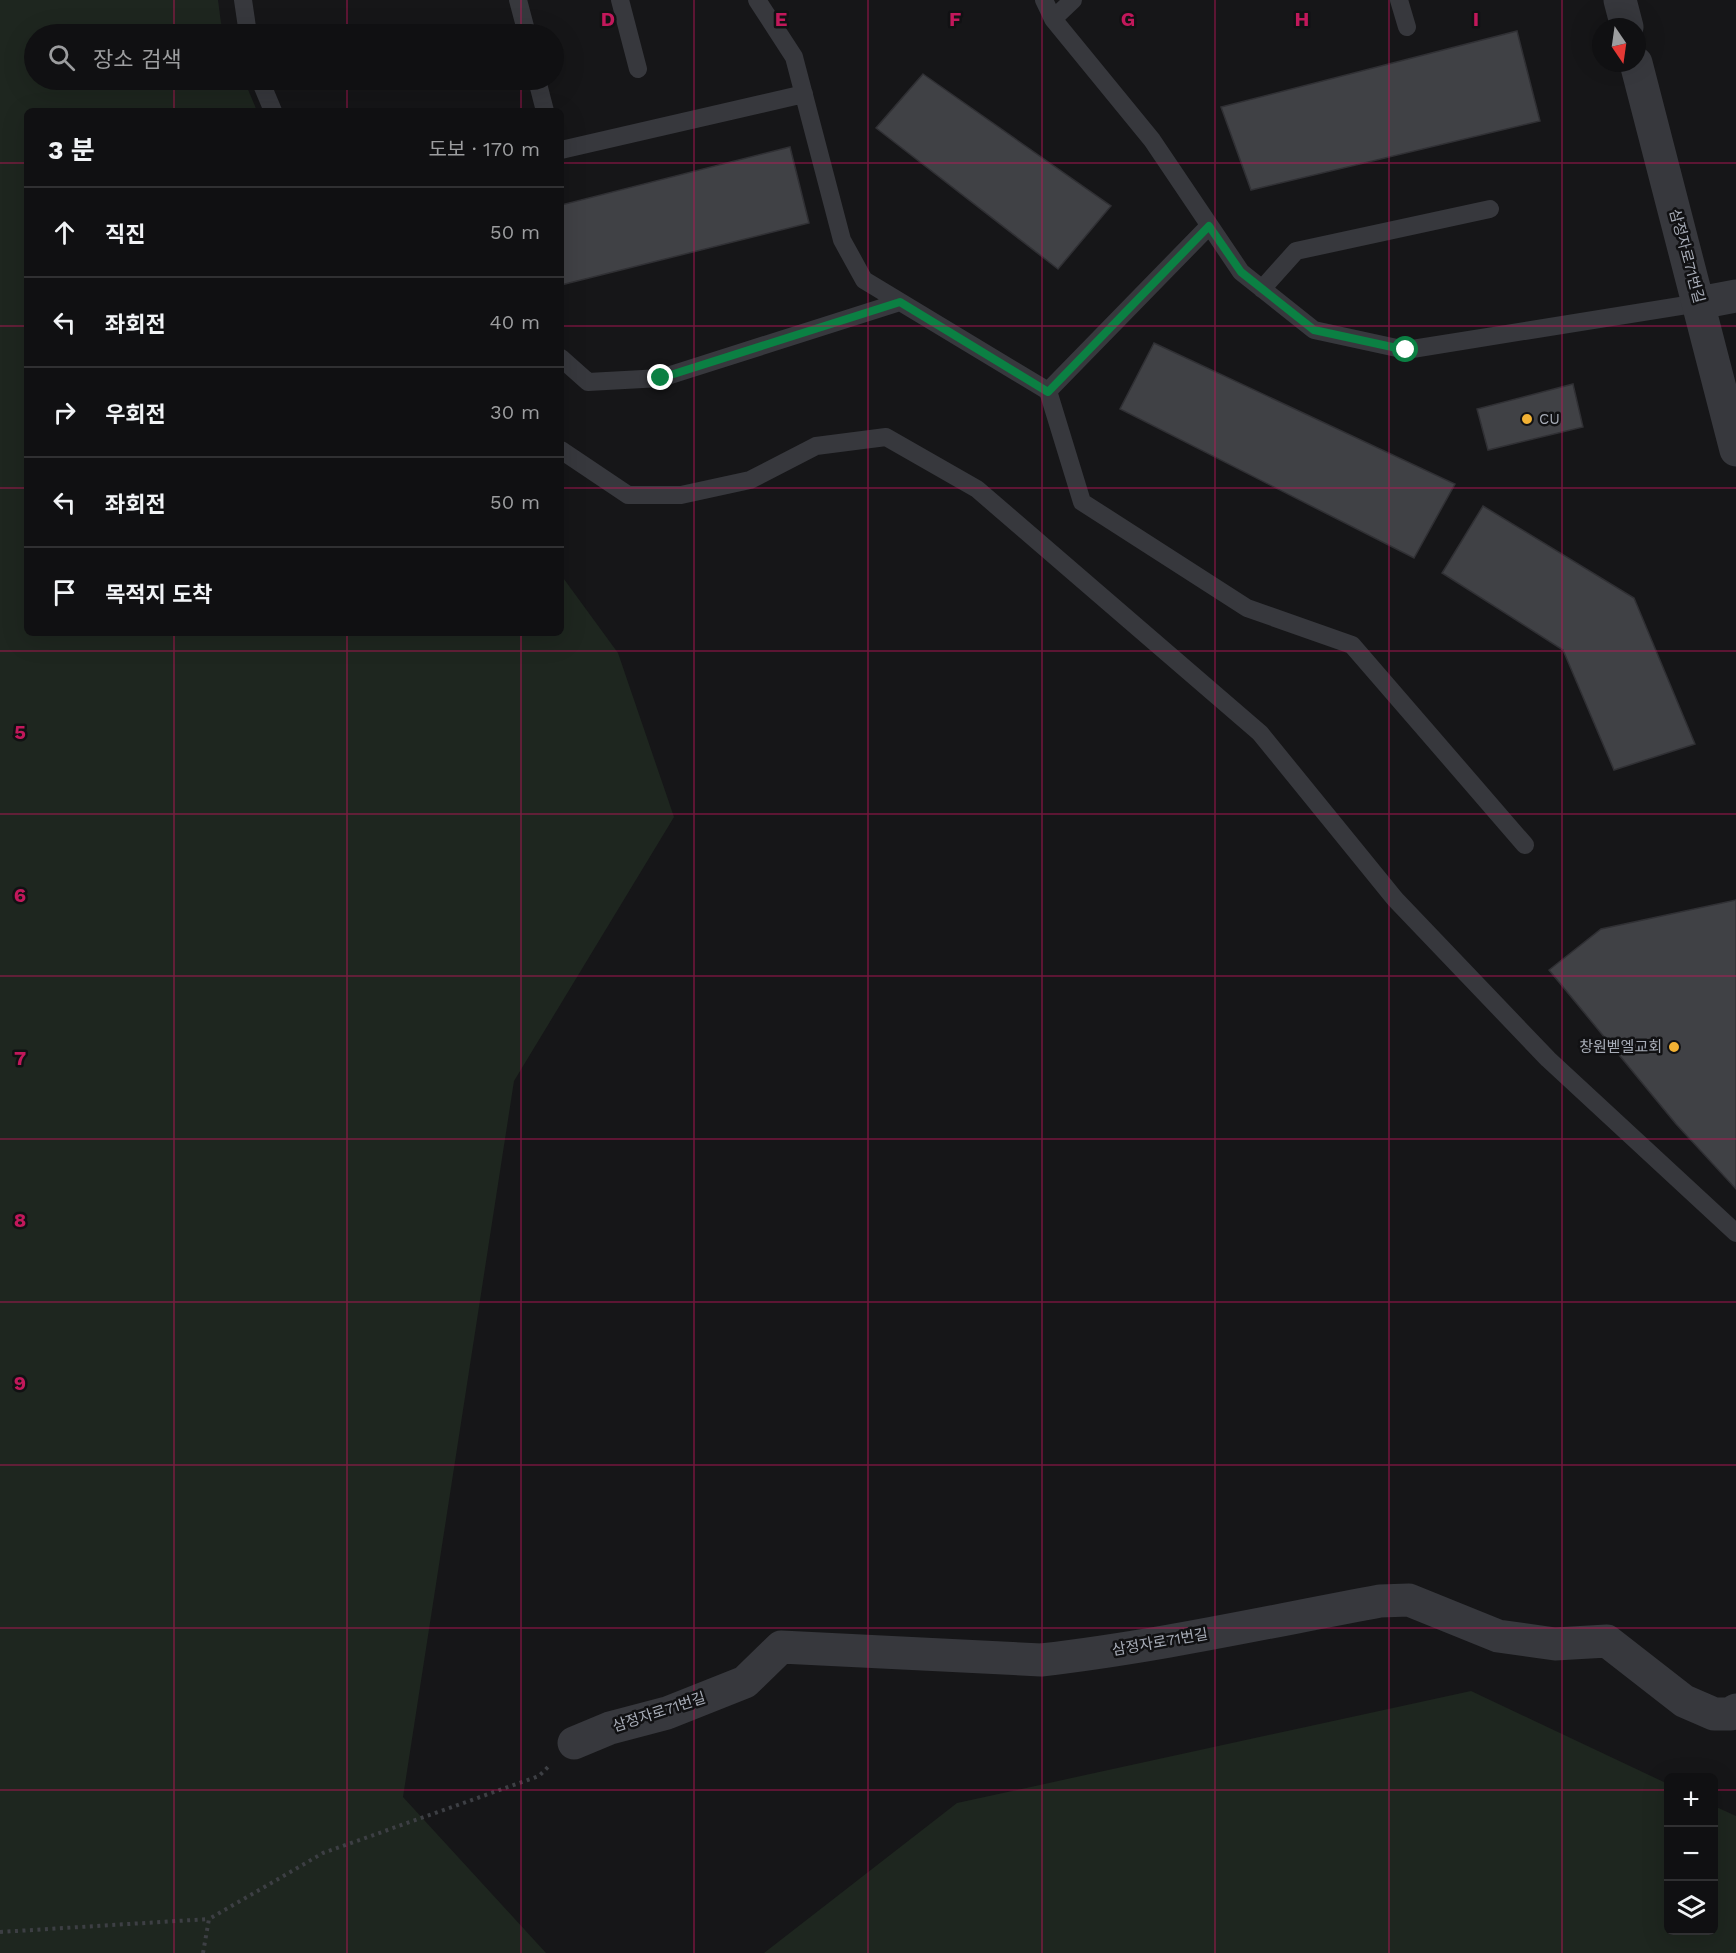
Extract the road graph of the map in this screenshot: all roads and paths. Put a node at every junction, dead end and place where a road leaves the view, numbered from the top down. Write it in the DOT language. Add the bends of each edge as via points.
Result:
graph roads {
  1 [pos="243,0"];
  2 [pos="518,0"];
  3 [pos="620,0"];
  4 [pos="757,0"];
  5 [pos="1044,0"];
  6 [pos="1073,0"];
  7 [pos="1399,0"];
  8 [pos="1620,0"];
  9 [pos="1625,18"];
  10 [pos="1053,19"];
  11 [pos="247,24"];
  12 [pos="524,24"];
  13 [pos="1407,27"];
  14 [pos="638,69"];
  15 [pos="1638,72"];
  16 [pos="264,90"];
  17 [pos="540,90"];
  18 [pos="804,94"];
  19 [pos="272,108"];
  20 [pos="544,108"];
  21 [pos="564,149"];
  22 [pos="1490,209"];
  23 [pos="1209,226"];
  24 [pos="1262,289"];
  25 [pos="1736,296"];
  26 [pos="900,302"];
  27 [pos="1699,303"];
  28 [pos="564,361"];
  29 [pos="1048,392"];
  30 [pos="1736,450"];
  31 [pos="564,452"];
  32 [pos="1525,845"];
  33 [pos="1736,1233"];
  34 [pos="1736,1710"];
  35 [pos="574,1743"];
  36 [pos="209,1919"];
  37 [pos="0,1932"];
  38 [pos="202,1953"];
  1 -- 11 [label="lane"];
  2 -- 12 [label="lane"];
  3 -- 14 [label="lane"];
  4 -- 18 [label="lane" via="794,57"];
  5 -- 10 [label="lane"];
  6 -- 10 [label="lane"];
  7 -- 13 [label="lane"];
  8 -- 9 [label="street"];
  10 -- 23 [label="lane" via="1152,140"];
  15 -- 27 [label="street, 삼정자로71번길"];
  16 -- 19 [label="lane"];
  17 -- 20 [label="lane"];
  18 -- 21 [label="lane"];
  18 -- 26 [label="lane" via="842,240 864,280"];
  22 -- 24 [label="lane" via="1296,251"];
  23 -- 24 [label="lane" via="1241,272"];
  23 -- 29 [label="lane"];
  24 -- 27 [label="lane" via="1314,330 1406,350"];
  25 -- 27 [label="street"];
  26 -- 28 [label="lane" via="661,378 588,382"];
  26 -- 29 [label="lane"];
  27 -- 30 [label="street, 삼정자로71번길"];
  29 -- 32 [label="lane" via="1082,502 1247,608 1352,645"];
  31 -- 33 [label="lane" via="628,495 681,495 750,480 816,446 886,437 977,489 1260,734 1395,899 1548,1059"];
  34 -- 35 [label="street, 삼정자로71번길" via="1714,1714 1684,1701 1607,1641 1555,1644 1498,1635 1409,1600 1390,1600 1094,1654 1041,1660 781,1647 745,1683"];
  35 -- 36 [label="path" via="539,1776 323,1853"];
  36 -- 37 [label="path"];
  36 -- 38 [label="path"];
}
